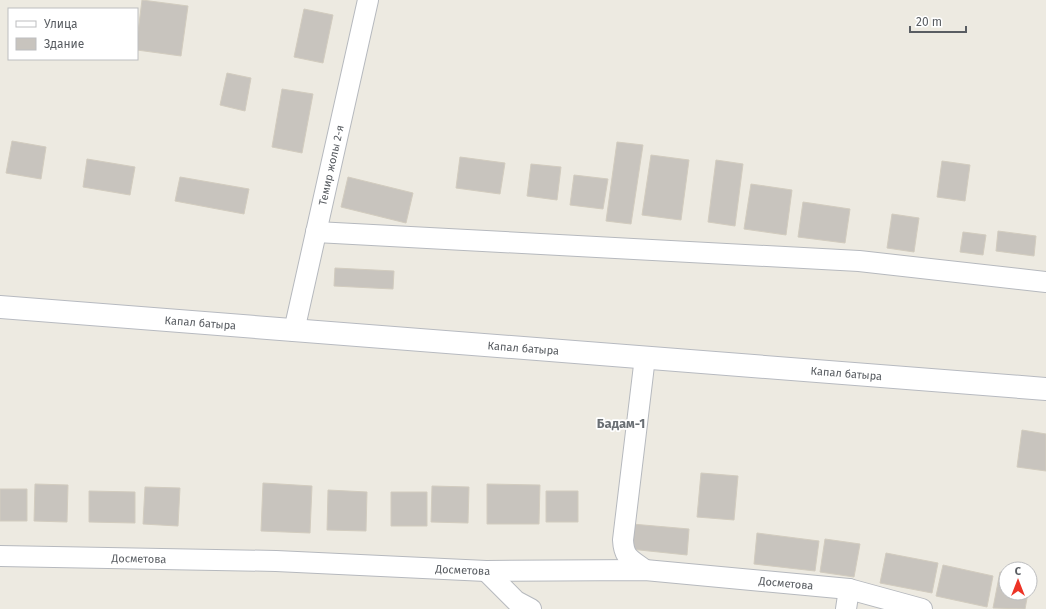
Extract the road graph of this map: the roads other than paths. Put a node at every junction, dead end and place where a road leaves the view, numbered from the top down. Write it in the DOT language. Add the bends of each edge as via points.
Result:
graph roads {
  1 [pos="368,0"];
  2 [pos="316,232"];
  3 [pos="1046,282"];
  4 [pos="0,307"];
  5 [pos="294,331"];
  6 [pos="644,357"];
  7 [pos="1046,389"];
  8 [pos="0,556"];
  9 [pos="646,570"];
  10 [pos="486,571"];
  11 [pos="849,589"];
  12 [pos="531,609"];
  13 [pos="846,609"];
  14 [pos="922,609"];
  1 -- 2 [label="street, Темир жолы 2-я"];
  2 -- 3 [label="street" via="859,261"];
  2 -- 5 [label="street, Темир жолы 2-я"];
  4 -- 5 [label="main road, Капал батыра"];
  5 -- 6 [label="main road, Капал батыра"];
  6 -- 7 [label="main road, Капал батыра"];
  6 -- 9 [label="street" via="623,540 626,555"];
  8 -- 10 [label="street, Досметова" via="276,561"];
  9 -- 10 [label="street, Досметова"];
  9 -- 11 [label="street, Досметова"];
  10 -- 12 [label="street" via="516,601"];
  11 -- 13 [label="street"];
  11 -- 14 [label="street, Досметова"];
}
